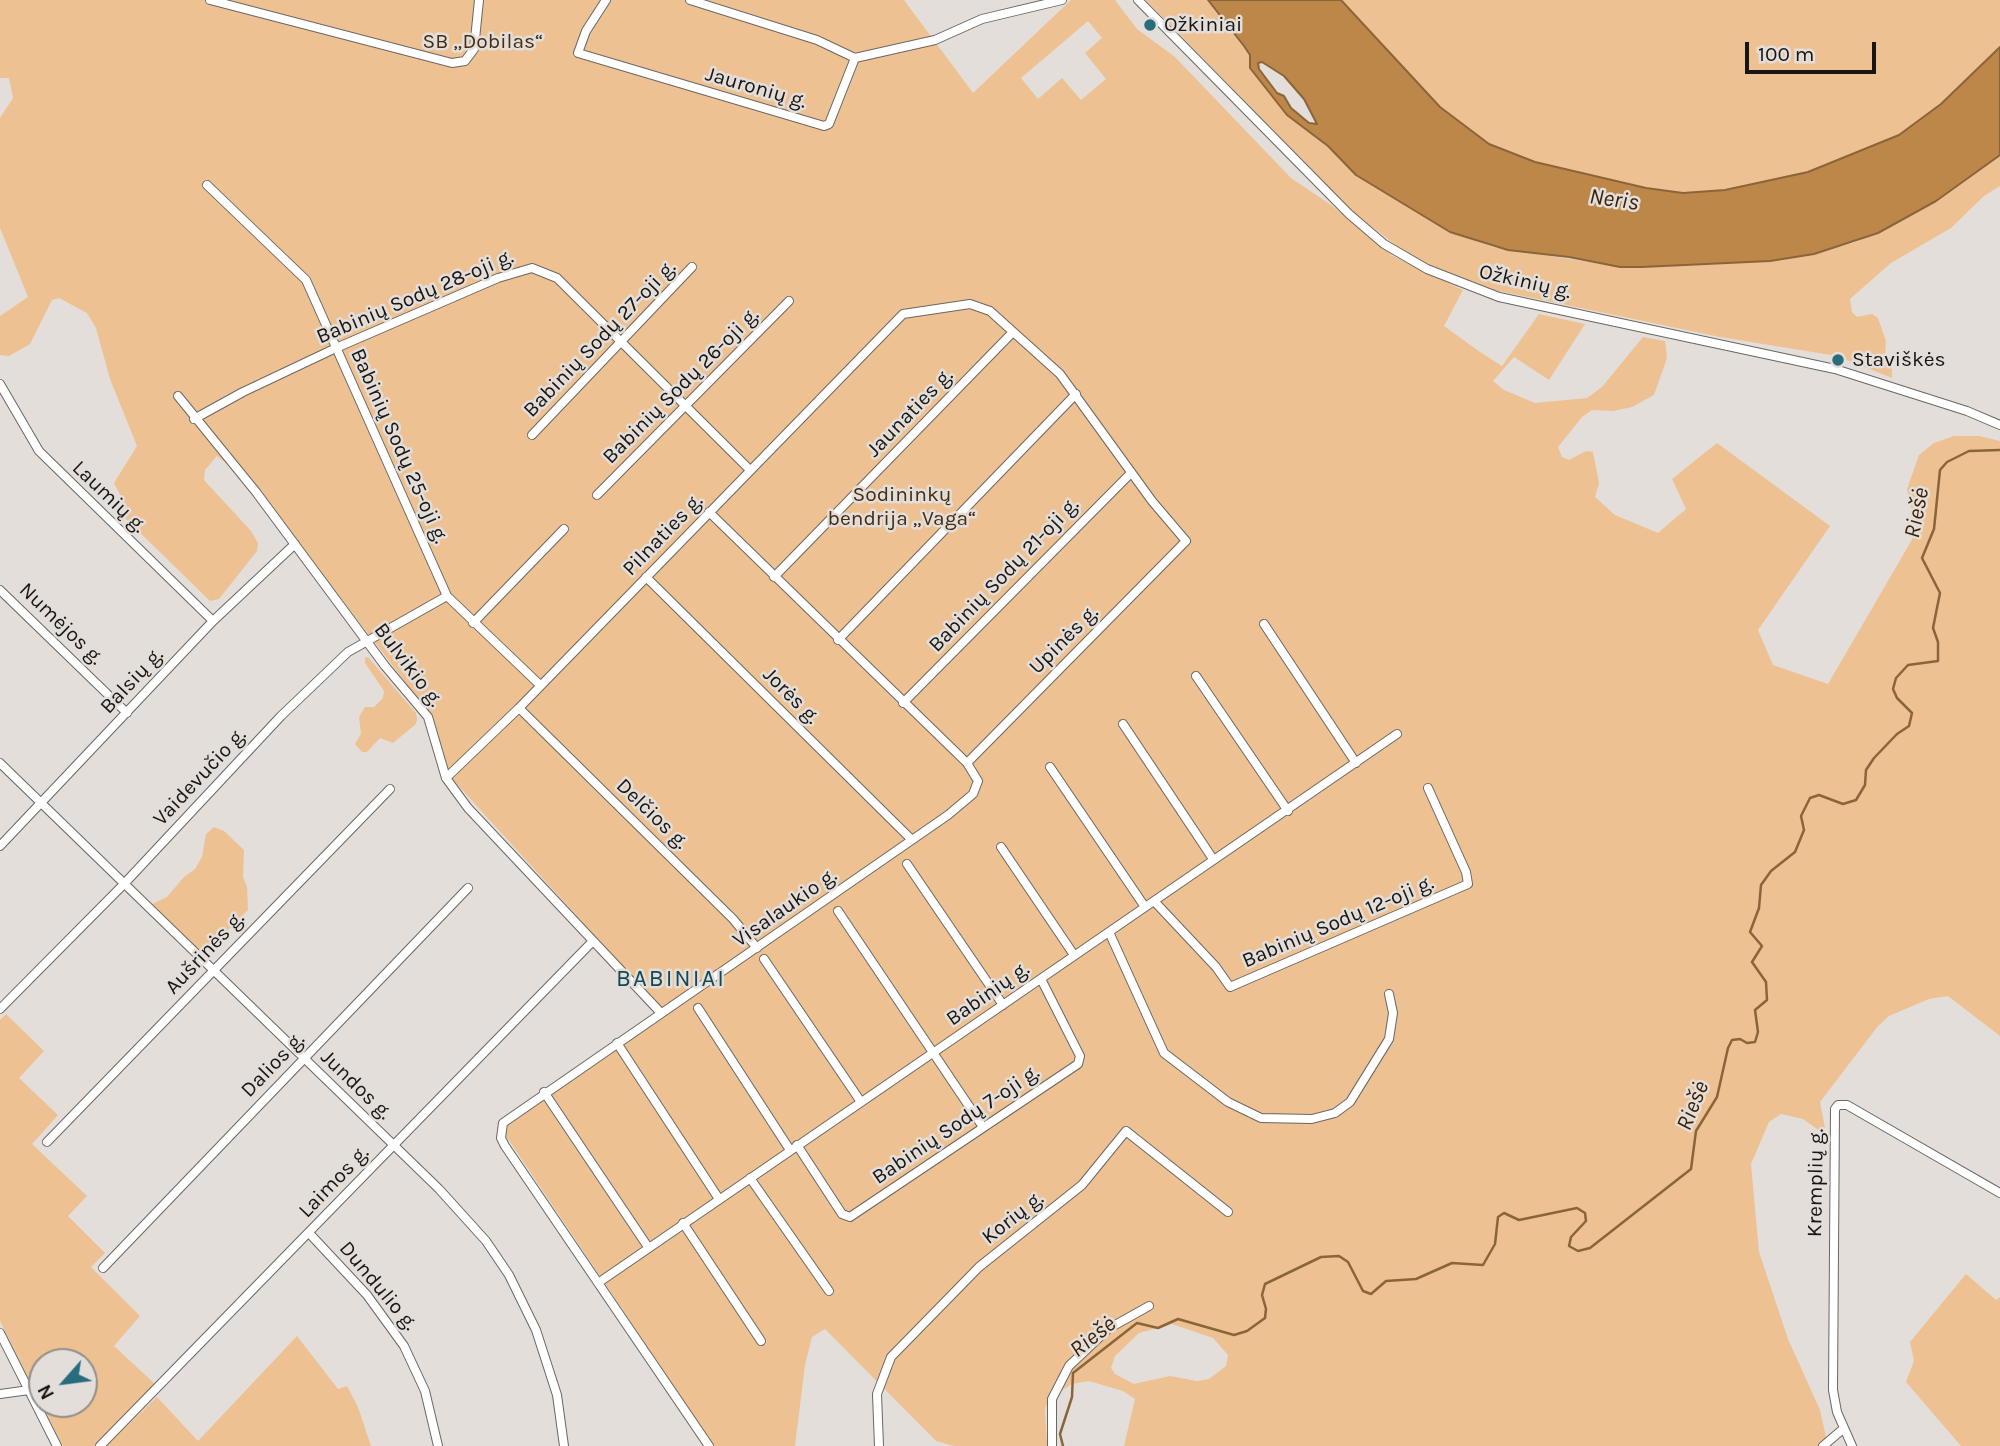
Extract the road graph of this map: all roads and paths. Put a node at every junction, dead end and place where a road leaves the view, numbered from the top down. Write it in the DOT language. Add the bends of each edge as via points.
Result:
graph roads {
  1 [pos="210,0"];
  2 [pos="479,0"];
  3 [pos="606,0"];
  4 [pos="690,0"];
  5 [pos="1062,0"];
  6 [pos="1138,0"];
  7 [pos="855,58"];
  8 [pos="207,185"];
  9 [pos="692,267"];
  10 [pos="789,302"];
  11 [pos="1013,333"];
  12 [pos="623,343"];
  13 [pos="336,348"];
  14 [pos="0,384"];
  15 [pos="1076,394"];
  16 [pos="178,396"];
  17 [pos="686,406"];
  18 [pos="194,419"];
  19 [pos="2000,425"];
  20 [pos="532,435"];
  21 [pos="750,470"];
  22 [pos="1131,472"];
  23 [pos="597,495"];
  24 [pos="709,512"];
  25 [pos="564,529"];
  26 [pos="295,544"];
  27 [pos="646,577"];
  28 [pos="774,577"];
  29 [pos="0,590"];
  30 [pos="447,596"];
  31 [pos="213,621"];
  32 [pos="473,623"];
  33 [pos="1264,624"];
  34 [pos="366,639"];
  35 [pos="838,640"];
  36 [pos="1196,676"];
  37 [pos="540,685"];
  38 [pos="903,703"];
  39 [pos="519,708"];
  40 [pos="127,713"];
  41 [pos="1123,724"];
  42 [pos="1398,734"];
  43 [pos="0,762"];
  44 [pos="967,763"];
  45 [pos="1356,763"];
  46 [pos="1050,767"];
  47 [pos="446,778"];
  48 [pos="1428,788"];
  49 [pos="390,789"];
  50 [pos="41,802"];
  51 [pos="1288,811"];
  52 [pos="912,840"];
  53 [pos="0,846"];
  54 [pos="1001,847"];
  55 [pos="1213,859"];
  56 [pos="907,864"];
  57 [pos="123,885"];
  58 [pos="468,888"];
  59 [pos="1154,901"];
  60 [pos="1145,907"];
  61 [pos="838,911"];
  62 [pos="1109,932"];
  63 [pos="593,941"];
  64 [pos="757,948"];
  65 [pos="1074,956"];
  66 [pos="764,959"];
  67 [pos="213,971"];
  68 [pos="1041,979"];
  69 [pos="1389,994"];
  70 [pos="1003,1005"];
  71 [pos="698,1008"];
  72 [pos="0,1009"];
  73 [pos="661,1013"];
  74 [pos="617,1043"];
  75 [pos="933,1054"];
  76 [pos="304,1059"];
  77 [pos="544,1092"];
  78 [pos="862,1102"];
  79 [pos="983,1127"];
  80 [pos="47,1142"];
  81 [pos="394,1146"];
  82 [pos="794,1148"];
  83 [pos="750,1178"];
  84 [pos="2000,1193"];
  85 [pos="719,1199"];
  86 [pos="1228,1212"];
  87 [pos="683,1223"];
  88 [pos="309,1233"];
  89 [pos="648,1247"];
  90 [pos="103,1268"];
  91 [pos="598,1283"];
  92 [pos="829,1291"];
  93 [pos="1149,1306"];
  94 [pos="0,1333"];
  95 [pos="761,1341"];
  96 [pos="28,1388"];
  97 [pos="28,1390"];
  98 [pos="0,1394"];
  99 [pos="43,1418"];
  100 [pos="1843,1429"];
  101 [pos="57,1446"];
  102 [pos="100,1446"];
  103 [pos="438,1446"];
  104 [pos="564,1446"];
  105 [pos="709,1446"];
  106 [pos="880,1446"];
  107 [pos="1052,1446"];
  108 [pos="1823,1446"];
  109 [pos="1852,1446"];
  1 -- 2 [label="street" via="452,63 465,61 474,49"];
  3 -- 7 [label="street, Jauronių g." via="578,53 824,126 829,124"];
  4 -- 7 [label="street" via="817,40"];
  5 -- 7 [label="street" via="982,19 935,40"];
  6 -- 19 [label="street, Ožkinių g." via="1349,214 1384,244 1427,269 1499,297 1835,369"];
  8 -- 13 [label="street, Babinių Sodų 25-oji g." via="306,280"];
  9 -- 12 [label="street, Babinių Sodų 27-oji g."];
  10 -- 17 [label="street, Babinių Sodų 26-oji g."];
  11 -- 15 [label="street" via="1039,353"];
  11 -- 21 [label="street, Pilnaties g." via="990,311 970,304 903,314"];
  11 -- 28 [label="street, Jaunaties g."];
  12 -- 13 [label="street, Babinių Sodų 28-oji g." via="557,278 532,268 498,278"];
  12 -- 17 [label="street, Babinių Sodų 28-oji g."];
  12 -- 20 [label="street, Babinių Sodų 27-oji g."];
  13 -- 18 [label="street, Babinių Sodų 28-oji g."];
  13 -- 30 [label="street, Babinių Sodų 25-oji g."];
  14 -- 31 [label="street, Laumių g." via="39,451"];
  15 -- 22 [label="street"];
  15 -- 35 [label="street"];
  16 -- 18 [label="street, Bulvikio g."];
  17 -- 21 [label="street, Babinių Sodų 28-oji g."];
  17 -- 23 [label="street, Babinių Sodų 26-oji g."];
  18 -- 26 [label="street, Bulvikio g."];
  21 -- 24 [label="street, Pilnaties g."];
  22 -- 38 [label="street, Babinių Sodų 21-oji g."];
  22 -- 44 [label="street, Upinės g." via="1186,541"];
  24 -- 27 [label="street, Pilnaties g."];
  24 -- 28 [label="street"];
  25 -- 32 [label="street"];
  26 -- 31 [label="street, Balsių g."];
  26 -- 34 [label="street, Bulvikio g."];
  27 -- 37 [label="street, Pilnaties g."];
  27 -- 52 [label="street, Jorės g."];
  28 -- 35 [label="street"];
  29 -- 40 [label="street, Numėjos g."];
  30 -- 32 [label="street, Babinių Sodų 25-oji g."];
  30 -- 34 [label="street, Vaidevučio g."];
  31 -- 40 [label="street, Balsių g."];
  32 -- 37 [label="street, Babinių Sodų 25-oji g."];
  33 -- 45 [label="street"];
  34 -- 47 [label="street, Bulvikio g." via="428,717"];
  34 -- 57 [label="street, Vaidevučio g." via="281,716"];
  35 -- 38 [label="street"];
  36 -- 51 [label="street"];
  37 -- 39 [label="street, Pilnaties g."];
  38 -- 44 [label="street"];
  39 -- 47 [label="street, Pilnaties g."];
  39 -- 64 [label="street, Delčios g."];
  40 -- 50 [label="street, Balsių g."];
  41 -- 55 [label="street"];
  42 -- 45 [label="street, Babinių g."];
  43 -- 50 [label="street"];
  44 -- 52 [label="street, Visalaukio g." via="978,781 974,794"];
  45 -- 51 [label="street, Babinių g."];
  46 -- 60 [label="street"];
  47 -- 63 [label="street, Bulvikio g." via="468,808"];
  48 -- 59 [label="street, Babinių Sodų 12-oji g." via="1468,884 1230,987"];
  49 -- 67 [label="street, Aušrinės g."];
  50 -- 53 [label="street, Balsių g."];
  50 -- 57 [label="street, Jundos g."];
  51 -- 55 [label="street, Babinių g."];
  52 -- 64 [label="street, Visalaukio g."];
  54 -- 65 [label="street"];
  55 -- 59 [label="street, Babinių g."];
  56 -- 70 [label="street"];
  57 -- 67 [label="street, Jundos g."];
  57 -- 72 [label="street, Vaidevučio g."];
  58 -- 76 [label="street, Dalios g."];
  59 -- 60 [label="street, Babinių g."];
  60 -- 62 [label="street, Babinių g."];
  61 -- 75 [label="street"];
  62 -- 65 [label="street, Babinių g."];
  62 -- 69 [label="street" via="1164,1053 1228,1102 1261,1118 1311,1119 1335,1113 1350,1102 1389,1039 1393,1013"];
  63 -- 73 [label="street, Bulvikio g."];
  63 -- 81 [label="street, Laimos g."];
  64 -- 73 [label="street, Visalaukio g."];
  65 -- 68 [label="street, Babinių g."];
  66 -- 78 [label="street"];
  67 -- 76 [label="street, Jundos g."];
  67 -- 80 [label="street, Aušrinės g."];
  68 -- 70 [label="street, Babinių g."];
  68 -- 79 [label="street, Babinių Sodų 7-oji g." via="1080,1060"];
  70 -- 75 [label="street, Babinių g."];
  71 -- 82 [label="street"];
  73 -- 74 [label="street, Visalaukio g."];
  74 -- 77 [label="street, Visalaukio g."];
  74 -- 85 [label="street"];
  75 -- 78 [label="street, Babinių g."];
  75 -- 79 [label="street"];
  76 -- 81 [label="street, Jundos g."];
  76 -- 90 [label="street, Dalios g."];
  77 -- 89 [label="street"];
  77 -- 91 [label="street, Visalaukio g." via="507,1118 502,1138"];
  78 -- 82 [label="street, Babinių g."];
  79 -- 82 [label="street, Babinių Sodų 7-oji g." via="850,1217 842,1214"];
  81 -- 88 [label="street, Laimos g."];
  81 -- 104 [label="street, Jundos g." via="467,1219 509,1275 545,1354"];
  82 -- 83 [label="street, Babinių g."];
  83 -- 85 [label="street, Babinių g."];
  83 -- 92 [label="street"];
  84 -- 100 [label="street, Kremplių g." via="1847,1105 1835,1109 1833,1390"];
  85 -- 87 [label="street, Babinių g."];
  86 -- 106 [label="street, Korių g." via="1126,1131 1082,1185 979,1267 891,1357 877,1394"];
  87 -- 89 [label="street, Babinių g."];
  87 -- 95 [label="street"];
  88 -- 102 [label="street, Laimos g."];
  88 -- 103 [label="street, Dundulio g." via="382,1313 404,1346 425,1391"];
  89 -- 91 [label="street, Babinių g."];
  91 -- 105 [label="street, Visalaukio g."];
  93 -- 107 [label="street" via="1108,1329 1069,1366 1052,1399"];
  94 -- 96 [label="street"];
  97 -- 98 [label="street"];
  99 -- 101 [label="street"];
  100 -- 108 [label="street"];
  100 -- 109 [label="street, Kremplių g."];
}
